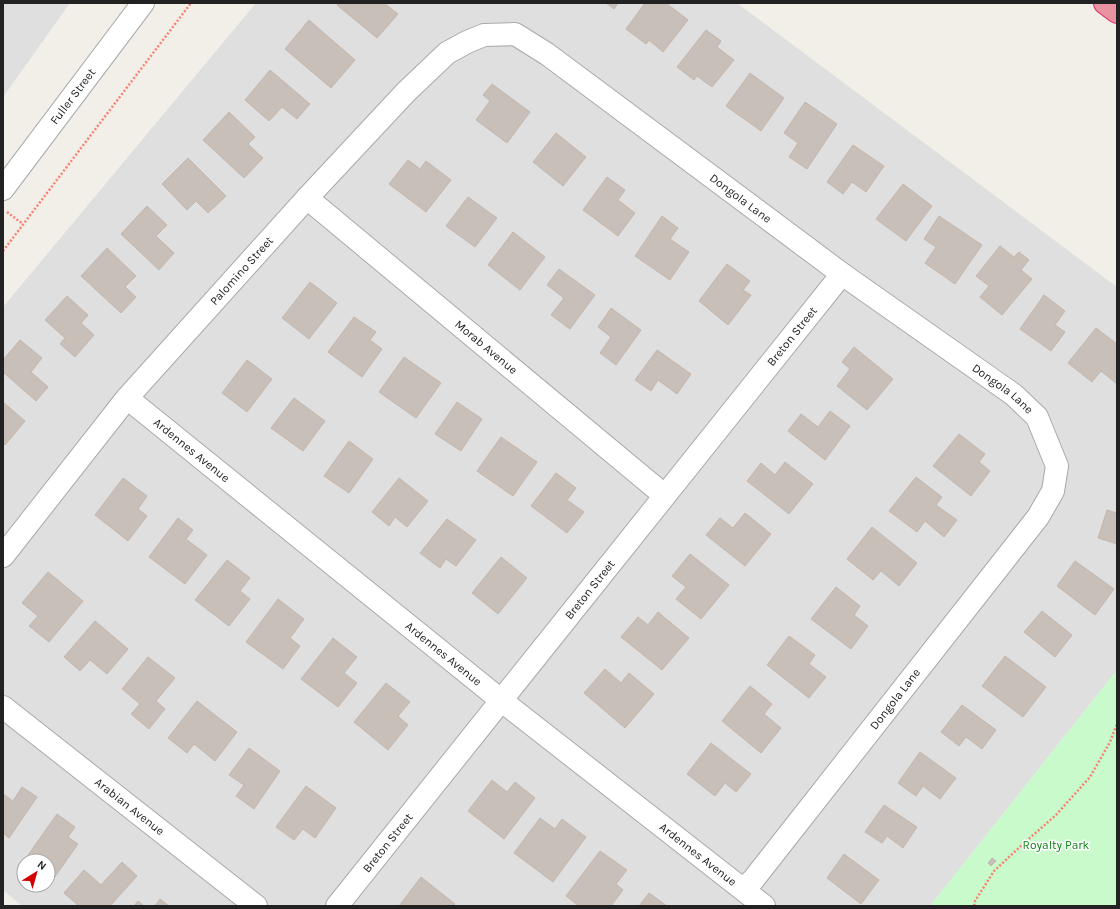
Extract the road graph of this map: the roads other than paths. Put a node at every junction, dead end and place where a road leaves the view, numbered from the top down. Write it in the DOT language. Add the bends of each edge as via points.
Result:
graph roads {
  1 [pos="143,3"];
  2 [pos="1105,3"];
  3 [pos="1117,12"];
  4 [pos="515,34"];
  5 [pos="3,189"];
  6 [pos="307,198"];
  7 [pos="842,274"];
  8 [pos="127,398"];
  9 [pos="664,495"];
  10 [pos="3,556"];
  11 [pos="502,701"];
  12 [pos="3,707"];
  13 [pos="743,889"];
  14 [pos="256,906"];
  15 [pos="338,906"];
  16 [pos="764,906"];
  1 -- 5 [label="street, Fuller Street"];
  2 -- 3 [label="highway"];
  4 -- 6 [label="street, Palomino Street" via="484,35 447,53 406,92"];
  4 -- 7 [label="street, Dongola Lane" via="547,54"];
  6 -- 8 [label="street, Palomino Street"];
  6 -- 9 [label="street, Morab Avenue"];
  7 -- 9 [label="street, Breton Street"];
  7 -- 13 [label="street, Dongola Lane" via="991,379 1037,417 1057,466 1053,491 1038,517 753,880"];
  8 -- 10 [label="street, Palomino Street"];
  8 -- 11 [label="street, Ardennes Avenue"];
  9 -- 11 [label="street, Breton Street"];
  11 -- 13 [label="street, Ardennes Avenue"];
  11 -- 15 [label="street, Breton Street"];
  12 -- 14 [label="street, Arabian Avenue"];
  13 -- 16 [label="street, Ardennes Avenue"];
}
